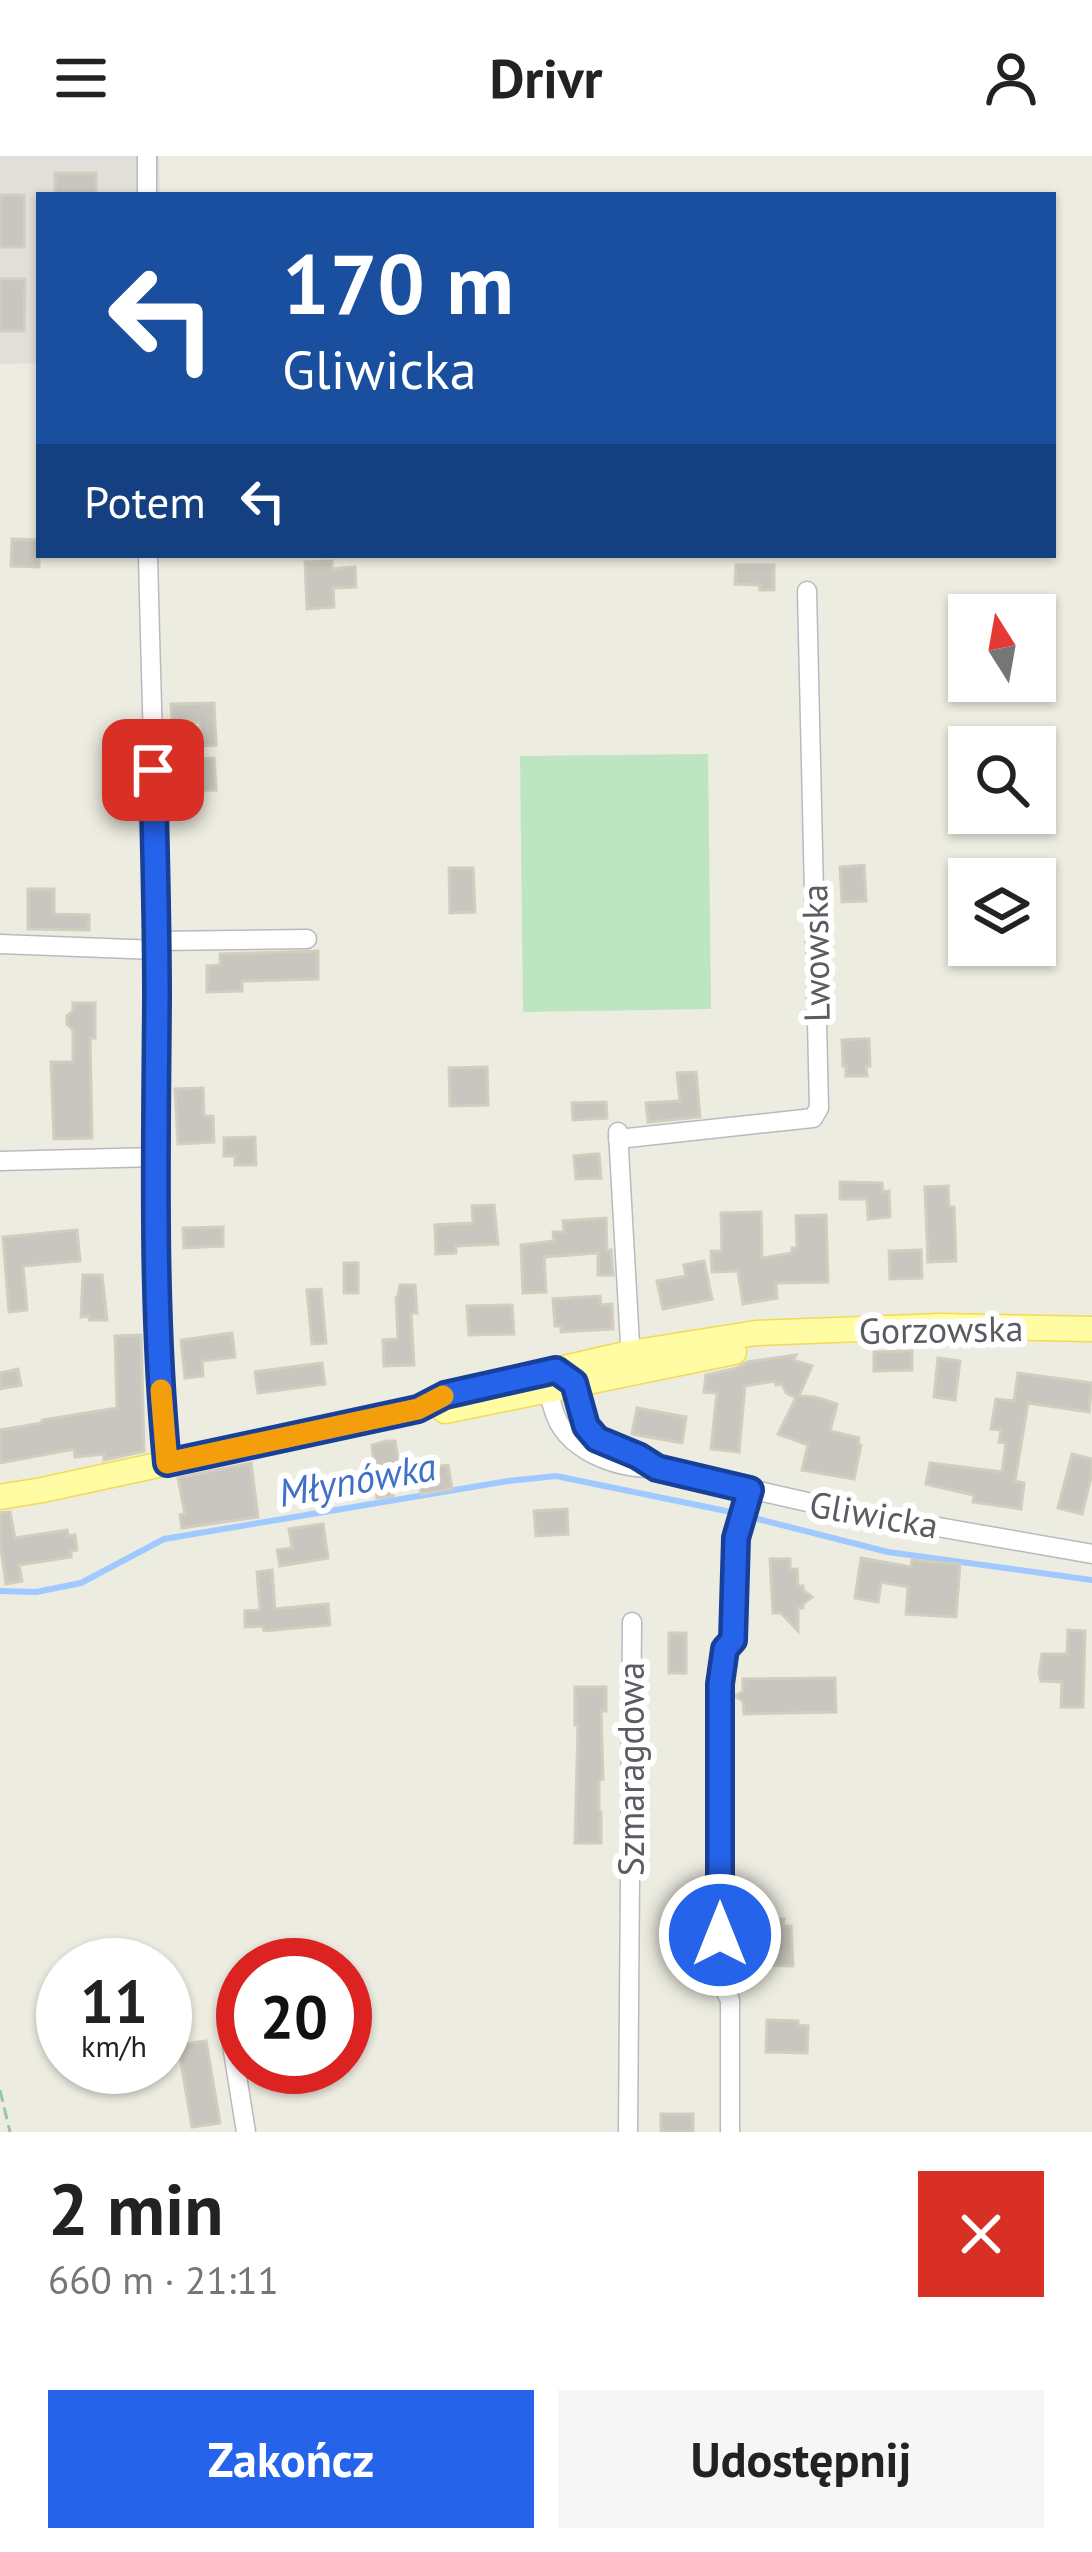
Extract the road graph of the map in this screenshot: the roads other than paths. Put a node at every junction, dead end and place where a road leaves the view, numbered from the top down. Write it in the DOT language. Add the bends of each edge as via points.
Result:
graph roads {
  1 [pos="147,156"];
  2 [pos="147,192"];
  3 [pos="148,558"];
  4 [pos="807,591"];
  5 [pos="307,939"];
  6 [pos="0,944"];
  7 [pos="157,945"];
  8 [pos="156,1157"];
  9 [pos="0,1161"];
  10 [pos="1092,1329"];
  11 [pos="632,1362"];
  12 [pos="560,1381"];
  13 [pos="167,1463"];
  14 [pos="750,1490"];
  15 [pos="0,1497"];
  16 [pos="1092,1554"];
  17 [pos="632,1622"];
  18 [pos="240,2094"];
  19 [pos="246,2132"];
  20 [pos="628,2132"];
  21 [pos="730,2132"];
  1 -- 2 [label="street"];
  3 -- 7 [label="street"];
  4 -- 11 [label="street, Lwowska" via="819,1108 813,1118 618,1133"];
  5 -- 7 [label="street"];
  6 -- 7 [label="street"];
  7 -- 8 [label="street"];
  8 -- 9 [label="street"];
  8 -- 13 [label="street"];
  10 -- 11 [label="main road, Gorzowska" via="756,1333"];
  11 -- 12 [label="main road, Gorzowska"];
  12 -- 13 [label="main road" via="448,1411 418,1409"];
  12 -- 14 [label="street, Gliwicka" via="556,1418 583,1449 635,1469"];
  13 -- 15 [label="main road"];
  14 -- 16 [label="street, Gliwicka"];
  14 -- 21 [label="street" via="736,1538 733,1640 720,1684 719,1977 730,2000"];
  17 -- 20 [label="street, Szmaragdowa"];
  18 -- 19 [label="street"];
}
